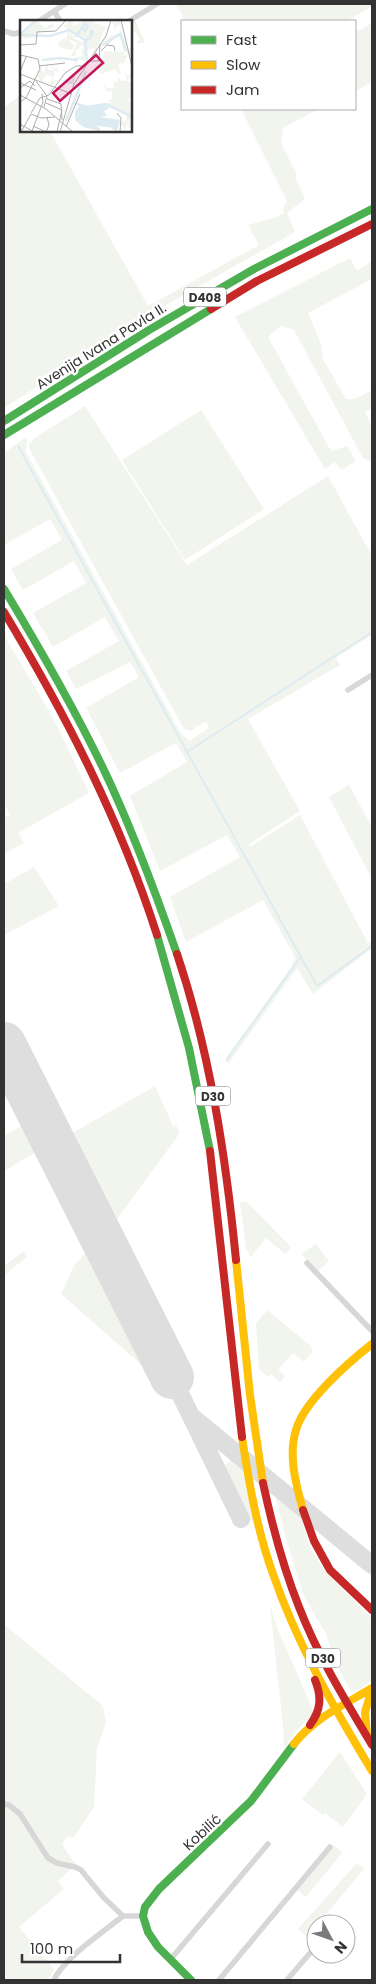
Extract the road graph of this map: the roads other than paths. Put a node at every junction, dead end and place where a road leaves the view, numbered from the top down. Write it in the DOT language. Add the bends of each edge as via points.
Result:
graph roads {
  1 [pos="65,4"];
  2 [pos="157,4"];
  3 [pos="54,11"];
  4 [pos="40,20"];
  5 [pos="59,20"];
  6 [pos="131,20"];
  7 [pos="4,31"];
  8 [pos="20,32"];
  9 [pos="372,209"];
  10 [pos="372,224"];
  11 [pos="4,421"];
  12 [pos="4,435"];
  13 [pos="4,589"];
  14 [pos="4,612"];
  15 [pos="372,675"];
  16 [pos="348,690"];
  17 [pos="307,1263"];
  18 [pos="372,1331"];
  19 [pos="372,1344"];
  20 [pos="372,1610"];
  21 [pos="295,1629"];
  22 [pos="372,1688"];
  23 [pos="347,1704"];
  24 [pos="336,1710"];
  25 [pos="310,1726"];
  26 [pos="370,1742"];
  27 [pos="372,1771"];
  28 [pos="4,1804"];
  29 [pos="268,1844"];
  30 [pos="330,1847"];
  31 [pos="123,1916"];
  32 [pos="143,1916"];
  33 [pos="306,1958"];
  34 [pos="170,1960"];
  35 [pos="54,1980"];
  36 [pos="191,1980"];
  37 [pos="219,1980"];
  38 [pos="287,1980"];
  1 -- 3 [label="street"];
  2 -- 6 [label="street"];
  3 -- 4 [label="street"];
  3 -- 5 [label="street"];
  7 -- 8 [label="street"];
  9 -- 11 [label="main road, Avenija Ivana Pavla II. / D408" via="246,273"];
  10 -- 12 [label="main road, Avenija Ivana Pavla II. / D408" via="256,281"];
  13 -- 23 [label="main road, D30" via="69,698 99,758 124,812 180,964 201,1040 222,1148 248,1386 270,1517 290,1586"];
  14 -- 21 [label="main road, D30" via="86,758 144,896 170,977 210,1148 238,1419 248,1480 264,1546"];
  15 -- 16 [label="street"];
  17 -- 18 [label="street"];
  19 -- 20 [label="main road" via="350,1362 304,1414 296,1427 293,1447 302,1506 319,1554 341,1582"];
  21 -- 24 [label="main road, D30"];
  21 -- 25 [label="main road" via="321,1701"];
  22 -- 23 [label="main road, Kobilić"];
  22 -- 26 [label="main road" via="365,1712"];
  23 -- 24 [label="main road, Kobilić"];
  23 -- 26 [label="main road, D30"];
  24 -- 25 [label="main road, Kobilić"];
  24 -- 27 [label="main road, D30"];
  25 -- 32 [label="main road, Kobilić" via="233,1820 159,1889 145,1907"];
  28 -- 31 [label="street" via="20,1814 48,1858 81,1870"];
  29 -- 34 [label="street"];
  30 -- 37 [label="street"];
  31 -- 32 [label="street"];
  31 -- 35 [label="street" via="68,1962"];
  32 -- 34 [label="main road" via="148,1932"];
  33 -- 38 [label="street"];
  34 -- 36 [label="main road"];
}
